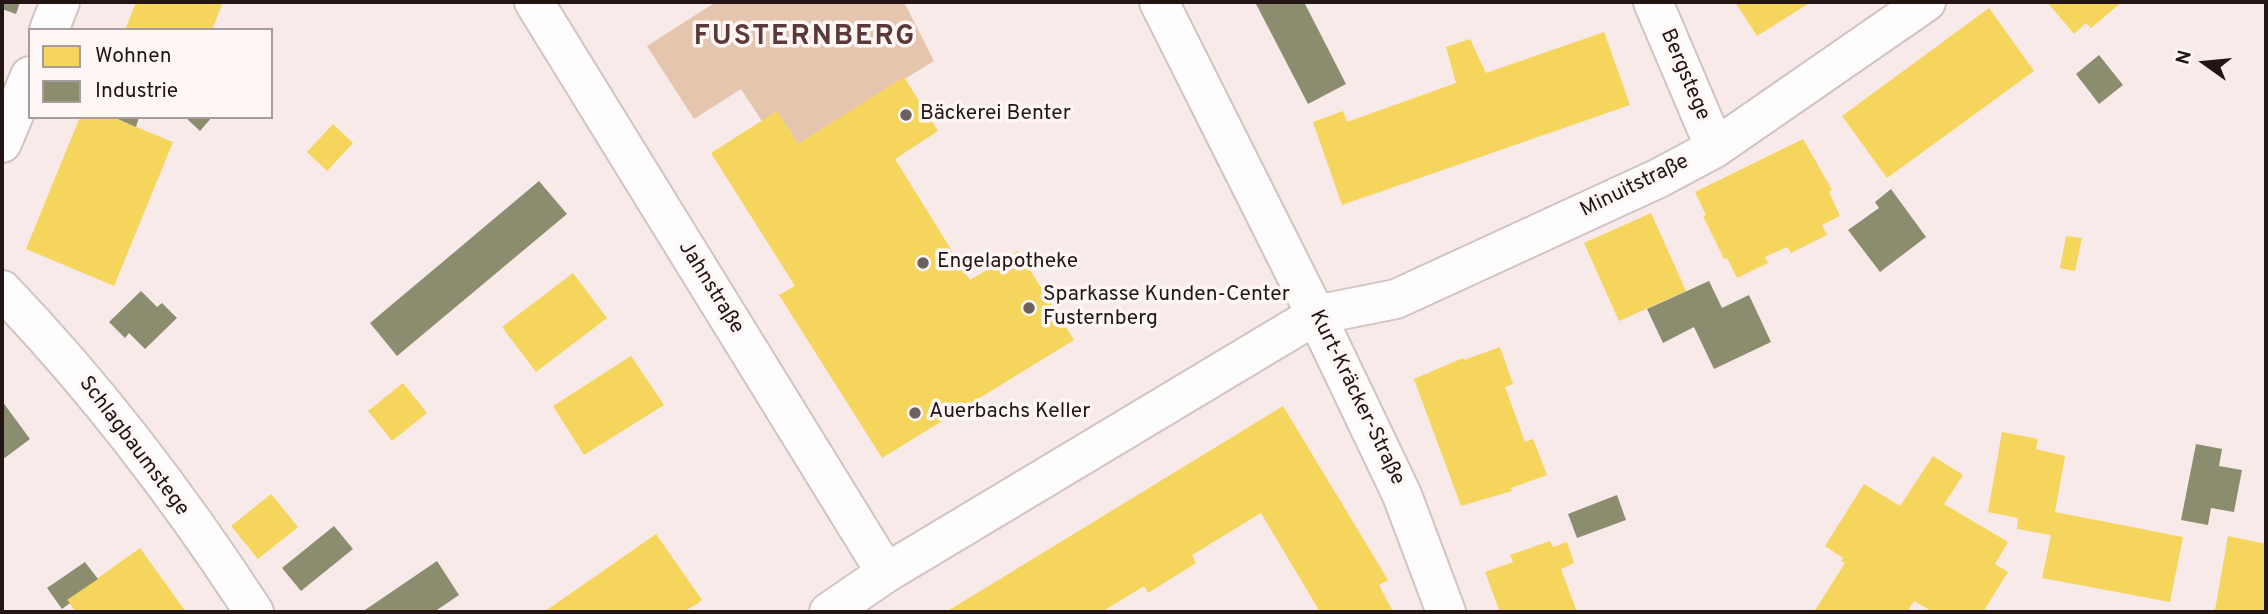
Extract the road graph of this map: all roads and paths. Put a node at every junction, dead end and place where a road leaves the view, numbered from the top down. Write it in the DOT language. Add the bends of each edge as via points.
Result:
graph roads {
  1 [pos="60,2"];
  2 [pos="534,2"];
  3 [pos="1159,2"];
  4 [pos="1653,2"];
  5 [pos="1926,2"];
  6 [pos="50,28"];
  7 [pos="28,81"];
  8 [pos="2,143"];
  9 [pos="1715,148"];
  10 [pos="2,290"];
  11 [pos="1316,315"];
  12 [pos="886,573"];
  13 [pos="254,612"];
  14 [pos="829,612"];
  15 [pos="1446,612"];
  1 -- 6 [label="street"];
  2 -- 12 [label="street, Jahnstraße"];
  3 -- 11 [label="street, Kurt-Kräcker-Straße"];
  4 -- 9 [label="street, Bergstege"];
  5 -- 9 [label="street, Minuitstraße"];
  7 -- 8 [label="street"];
  9 -- 11 [label="street, Minuitstraße" via="1396,299"];
  10 -- 13 [label="street, Schlagbaumstege" via="137,447"];
  11 -- 12 [label="street"];
  11 -- 15 [label="street, Kurt-Kräcker-Straße" via="1402,495"];
  12 -- 14 [label="street"];
}
